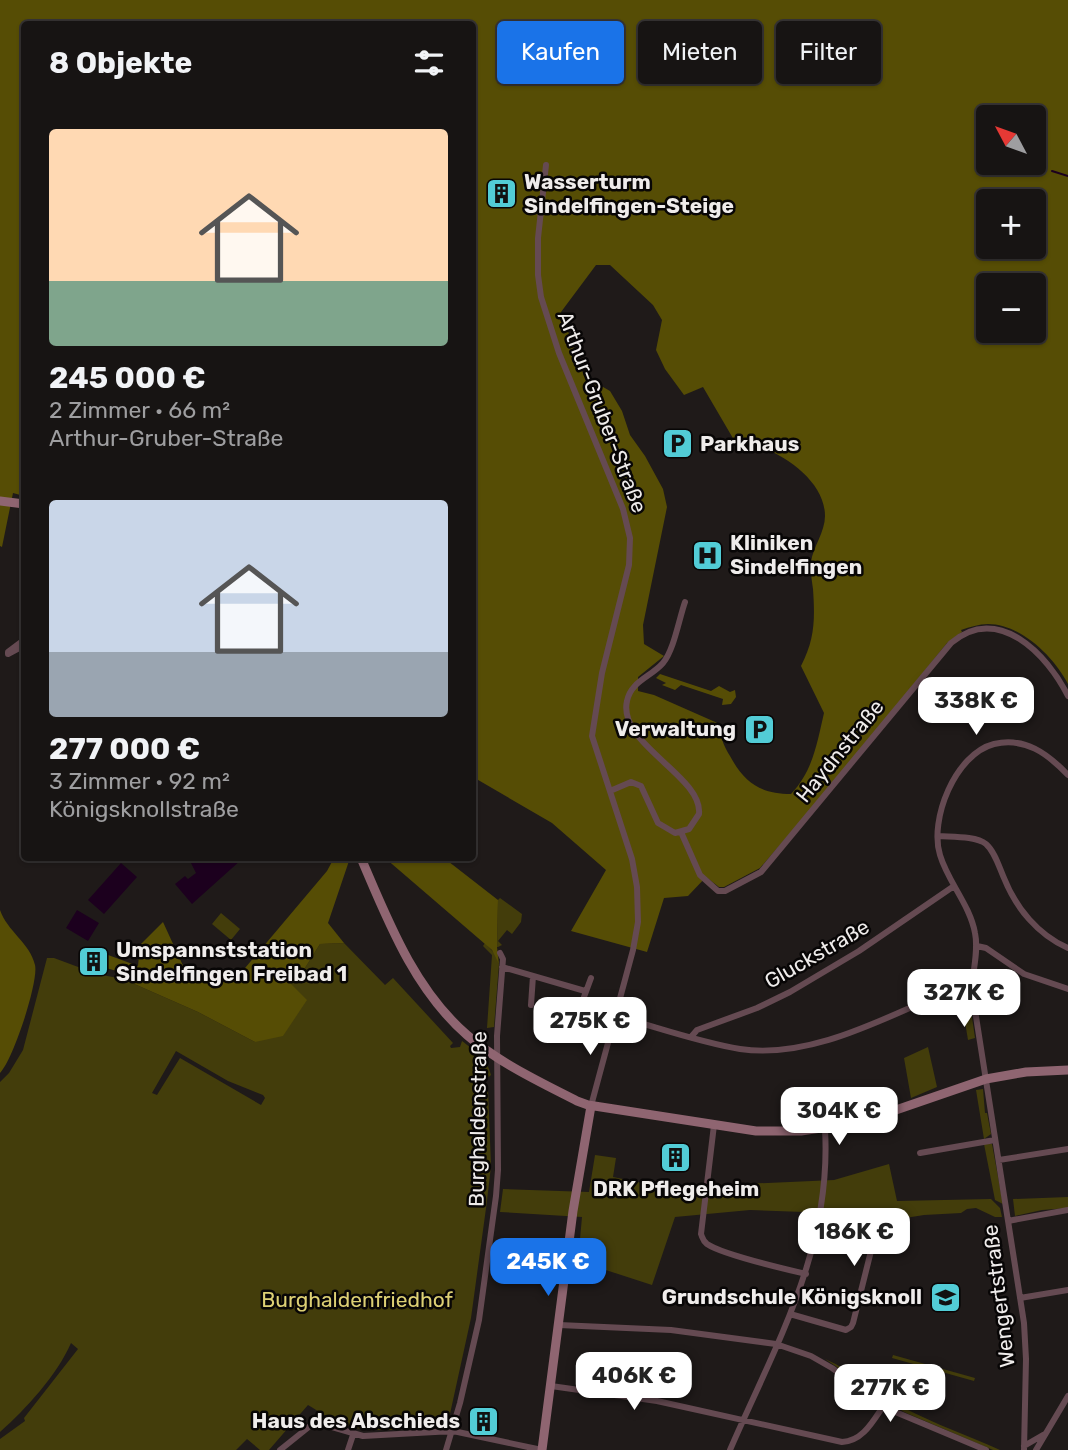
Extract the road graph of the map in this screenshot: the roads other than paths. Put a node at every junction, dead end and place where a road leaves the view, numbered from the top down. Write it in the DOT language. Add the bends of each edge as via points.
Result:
graph roads {
  1 [pos="547,165"];
  2 [pos="0,500"];
  3 [pos="21,504"];
  4 [pos="685,602"];
  5 [pos="21,642"];
  6 [pos="21,647"];
  7 [pos="1068,696"];
  8 [pos="1068,775"];
  9 [pos="610,791"];
  10 [pos="681,832"];
  11 [pos="939,836"];
  12 [pos="362,861"];
  13 [pos="954,886"];
  14 [pos="977,946"];
  15 [pos="1068,948"];
  16 [pos="499,953"];
  17 [pos="502,967"];
  18 [pos="533,976"];
  19 [pos="592,978"];
  20 [pos="972,985"];
  21 [pos="1068,989"];
  22 [pos="585,991"];
  23 [pos="531,1005"];
  24 [pos="616,1016"];
  25 [pos="574,1024"];
  26 [pos="691,1037"];
  27 [pos="498,1057"];
  28 [pos="1068,1070"];
  29 [pos="986,1079"];
  30 [pos="592,1105"];
  31 [pos="714,1125"];
  32 [pos="825,1129"];
  33 [pos="995,1140"];
  34 [pos="1068,1149"];
  35 [pos="920,1153"];
  36 [pos="999,1160"];
  37 [pos="1068,1210"];
  38 [pos="1008,1221"];
  39 [pos="817,1235"];
  40 [pos="806,1274"];
  41 [pos="1068,1290"];
  42 [pos="1020,1298"];
  43 [pos="790,1314"];
  44 [pos="559,1325"];
  45 [pos="776,1344"];
  46 [pos="551,1386"];
  47 [pos="1068,1396"];
  48 [pos="884,1405"];
  49 [pos="743,1420"];
  50 [pos="453,1431"];
  51 [pos="1044,1434"];
  52 [pos="353,1435"];
  53 [pos="1024,1448"];
  54 [pos="280,1450"];
  55 [pos="348,1450"];
  56 [pos="446,1450"];
  57 [pos="542,1450"];
  58 [pos="730,1450"];
  59 [pos="986,1450"];
  60 [pos="1036,1450"];
  1 -- 9 [label="street, Arthur-Gruber-Straße" via="538,238 541,297 630,538 629,565 593,726 593,745"];
  2 -- 3 [label="street"];
  4 -- 10 [label="street" via="668,655 630,692 626,709 639,737 697,797 698,819"];
  5 -- 6 [label="street" via="8,654"];
  7 -- 10 [label="street, Haydnstraße" via="1044,658 1021,641 998,629 971,631 951,643 757,875 718,891 701,875"];
  8 -- 11 [label="street, Wengertstraße" via="1045,752 1031,746 995,744 980,750 961,768 946,794"];
  9 -- 10 [label="street" via="636,783 645,790 658,822 668,831"];
  9 -- 24 [label="street, Arthur-Gruber-Straße" via="632,859 638,903 633,950"];
  11 -- 13 [label="street, Wengertstraße" via="939,853"];
  11 -- 15 [label="street" via="989,846 1025,914 1049,939"];
  12 -- 27 [label="street" via="426,991 466,1034"];
  13 -- 14 [label="street, Wengertstraße"];
  13 -- 26 [label="street, Gluckstraße" via="832,968 757,1008 697,1030"];
  14 -- 20 [label="street, Wengertstraße"];
  14 -- 21 [label="street" via="1024,974"];
  16 -- 17 [label="street, Burghaldenstraße"];
  17 -- 18 [label="street"];
  17 -- 27 [label="street, Burghaldenstraße"];
  18 -- 22 [label="street"];
  18 -- 23 [label="street"];
  19 -- 22 [label="street"];
  20 -- 26 [label="street" via="811,1045 751,1050"];
  20 -- 29 [label="street, Wengertstraße"];
  22 -- 25 [label="street"];
  24 -- 26 [label="street"];
  24 -- 30 [label="street, Arthur-Gruber-Straße"];
  27 -- 30 [label="street"];
  27 -- 50 [label="street, Burghaldenstraße" via="496,1196 479,1320"];
  28 -- 29 [label="street"];
  29 -- 32 [label="street" via="861,1122"];
  29 -- 33 [label="street, Wengertstraße"];
  30 -- 31 [label="street"];
  30 -- 44 [label="street, Arthur-Gruber-Straße"];
  31 -- 32 [label="street" via="766,1131"];
  31 -- 40 [label="street" via="703,1239 731,1253"];
  32 -- 39 [label="street" via="826,1167"];
  33 -- 35 [label="street"];
  33 -- 36 [label="street, Wengertstraße"];
  34 -- 36 [label="street"];
  36 -- 38 [label="street, Wengertstraße"];
  37 -- 38 [label="street"];
  38 -- 42 [label="street, Wengertstraße"];
  39 -- 40 [label="street"];
  39 -- 43 [label="street" via="871,1251 852,1327 846,1330"];
  40 -- 43 [label="street"];
  41 -- 42 [label="street"];
  42 -- 53 [label="street, Wengertstraße" via="1026,1359"];
  43 -- 45 [label="street"];
  44 -- 45 [label="street" via="671,1330"];
  44 -- 46 [label="street, Arthur-Gruber-Straße"];
  45 -- 48 [label="street" via="832,1367"];
  45 -- 49 [label="street"];
  46 -- 49 [label="street" via="657,1401"];
  46 -- 57 [label="street, Arthur-Gruber-Straße"];
  47 -- 51 [label="street"];
  48 -- 49 [label="street" via="861,1436 850,1442"];
  48 -- 59 [label="street"];
  49 -- 58 [label="street"];
  50 -- 52 [label="street"];
  50 -- 56 [label="street, Burghaldenstraße"];
  50 -- 57 [label="street"];
  51 -- 53 [label="street"];
  51 -- 60 [label="street"];
  52 -- 54 [label="street" via="315,1422"];
  52 -- 55 [label="street"];
}
